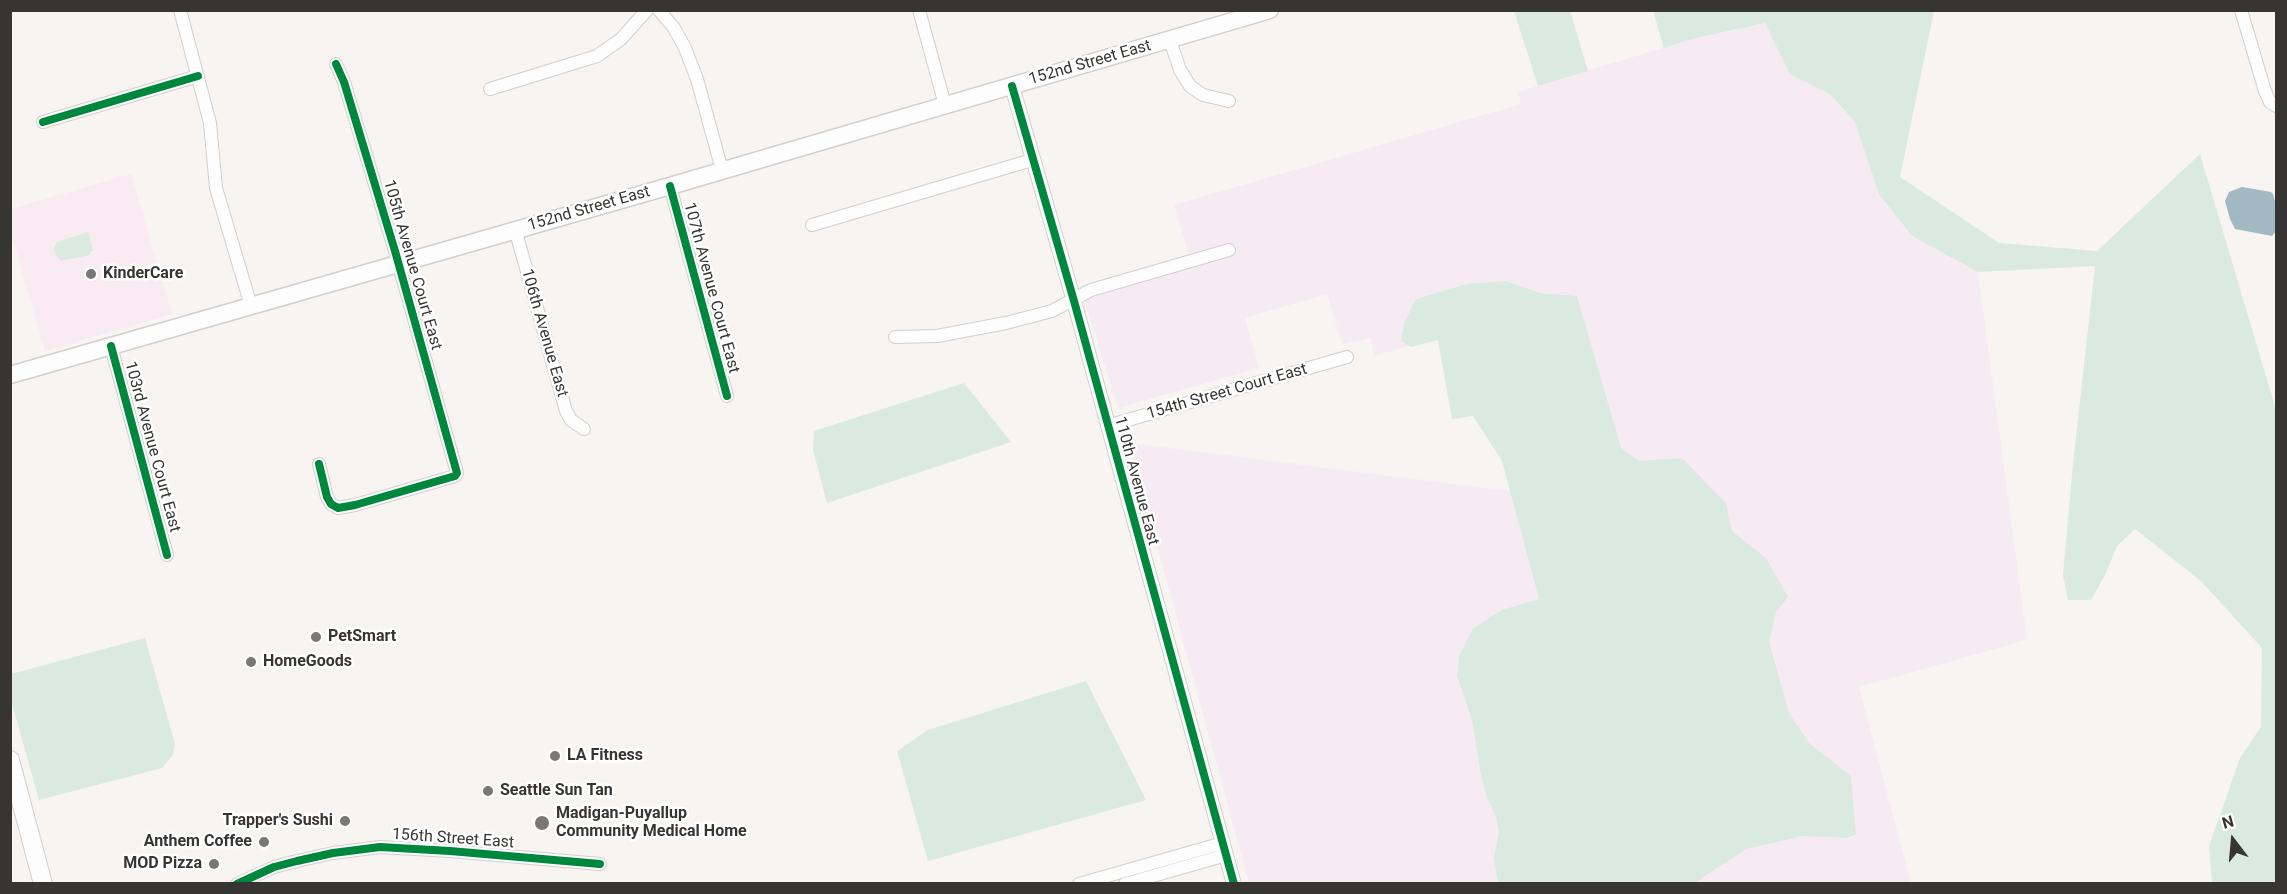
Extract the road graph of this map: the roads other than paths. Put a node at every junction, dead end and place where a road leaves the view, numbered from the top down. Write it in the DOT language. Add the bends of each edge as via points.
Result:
graph roads {
  1 [pos="180,10"];
  2 [pos="647,10"];
  3 [pos="659,10"];
  4 [pos="919,10"];
  5 [pos="1270,10"];
  6 [pos="2241,10"];
  7 [pos="1170,40"];
  8 [pos="336,64"];
  9 [pos="198,76"];
  10 [pos="1012,86"];
  11 [pos="490,89"];
  12 [pos="1229,101"];
  13 [pos="945,105"];
  14 [pos="2275,106"];
  15 [pos="43,122"];
  16 [pos="1032,160"];
  17 [pos="722,170"];
  18 [pos="669,186"];
  19 [pos="812,225"];
  20 [pos="515,229"];
  21 [pos="1228,250"];
  22 [pos="398,264"];
  23 [pos="1074,301"];
  24 [pos="251,306"];
  25 [pos="895,337"];
  26 [pos="111,346"];
  27 [pos="1347,357"];
  28 [pos="10,375"];
  29 [pos="727,396"];
  30 [pos="1107,426"];
  31 [pos="584,429"];
  32 [pos="319,464"];
  33 [pos="167,555"];
  34 [pos="10,760"];
  35 [pos="1224,849"];
  36 [pos="600,864"];
  37 [pos="43,884"];
  38 [pos="237,884"];
  39 [pos="1079,884"];
  40 [pos="1125,884"];
  41 [pos="1234,884"];
  1 -- 9 [label="street"];
  2 -- 11 [label="street" via="621,39 597,56"];
  3 -- 17 [label="street" via="685,48"];
  4 -- 13 [label="street"];
  5 -- 7 [label="main road, 152nd Street East"];
  6 -- 14 [label="street" via="2265,91"];
  7 -- 10 [label="main road, 152nd Street East"];
  7 -- 12 [label="street" via="1190,86 1203,95"];
  8 -- 22 [label="street, 105th Avenue Court East"];
  9 -- 15 [label="street"];
  9 -- 24 [label="street" via="210,123 216,188"];
  10 -- 13 [label="main road, 152nd Street East"];
  10 -- 16 [label="street, 110th Avenue East"];
  13 -- 17 [label="main road, 152nd Street East"];
  16 -- 19 [label="street"];
  16 -- 23 [label="street, 110th Avenue East"];
  17 -- 18 [label="main road, 152nd Street East"];
  18 -- 20 [label="main road, 152nd Street East"];
  18 -- 29 [label="street, 107th Avenue Court East"];
  20 -- 22 [label="main road, 152nd Street East"];
  20 -- 31 [label="street, 106th Avenue East" via="566,411"];
  21 -- 23 [label="street" via="1091,290"];
  22 -- 24 [label="main road, 152nd Street East"];
  22 -- 32 [label="street, 105th Avenue Court East" via="456,466 455,476 338,508 327,497"];
  23 -- 25 [label="street" via="1052,311 969,332"];
  23 -- 30 [label="street, 110th Avenue East"];
  24 -- 26 [label="main road, 152nd Street East"];
  26 -- 28 [label="main road, 152nd Street East"];
  26 -- 33 [label="street, 103rd Avenue Court East"];
  27 -- 30 [label="street, 154th Street Court East"];
  30 -- 35 [label="street, 110th Avenue East"];
  34 -- 37 [label="main road"];
  35 -- 39 [label="street"];
  35 -- 40 [label="street"];
  35 -- 41 [label="street, 110th Avenue East"];
  36 -- 38 [label="street, 156th Street East" via="450,850 368,848 274,867"];
}
